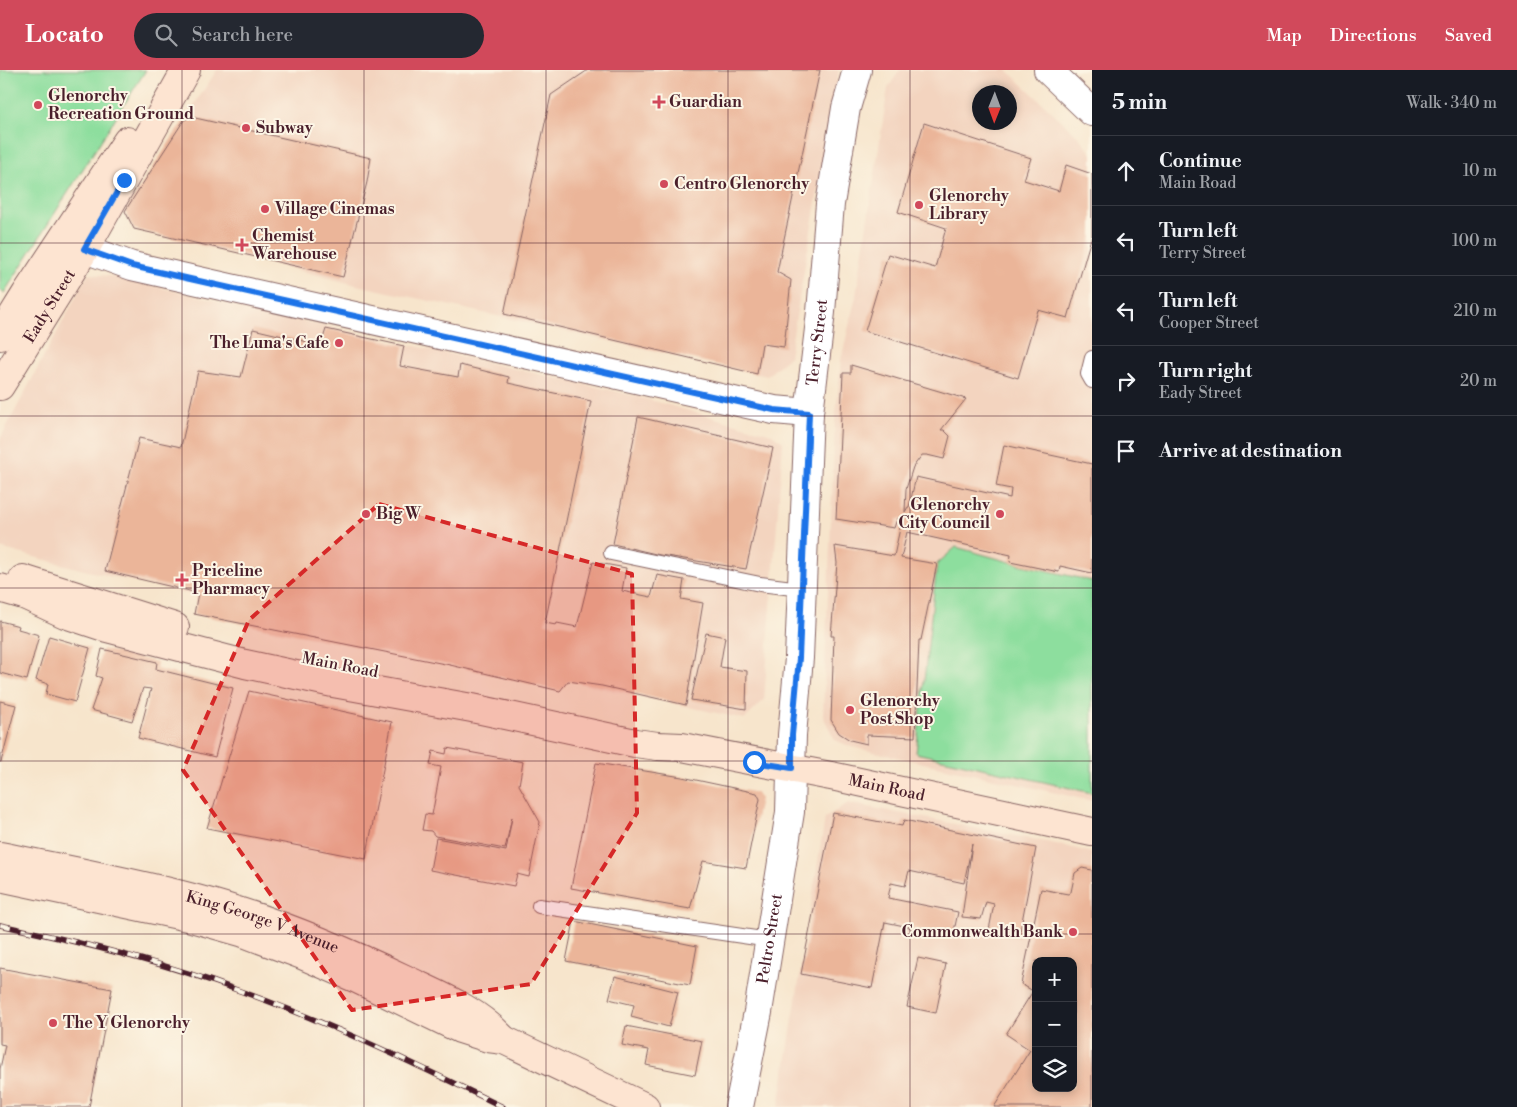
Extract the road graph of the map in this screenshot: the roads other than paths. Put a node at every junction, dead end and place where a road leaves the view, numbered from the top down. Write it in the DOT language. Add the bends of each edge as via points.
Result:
graph roads {
  1 [pos="185,70"];
  2 [pos="857,70"];
  3 [pos="1048,70"];
  4 [pos="1091,107"];
  5 [pos="84,249"];
  6 [pos="0,336"];
  7 [pos="1092,358"];
  8 [pos="1092,381"];
  9 [pos="0,386"];
  10 [pos="809,413"];
  11 [pos="611,553"];
  12 [pos="0,572"];
  13 [pos="0,588"];
  14 [pos="801,589"];
  15 [pos="0,599"];
  16 [pos="65,614"];
  17 [pos="682,747"];
  18 [pos="792,768"];
  19 [pos="1092,832"];
  20 [pos="0,856"];
  21 [pos="0,877"];
  22 [pos="539,906"];
  23 [pos="770,940"];
  24 [pos="504,1040"];
  25 [pos="645,1107"];
  26 [pos="739,1107"];
  1 -- 5 [label="main road, Eady Street"];
  1 -- 6 [label="main road, Eady Street" via="127,141"];
  2 -- 10 [label="street, Terry Street" via="846,108 830,204 822,312"];
  3 -- 4 [label="street"];
  5 -- 9 [label="main road, Eady Street"];
  5 -- 10 [label="street" via="132,266 251,294 774,410"];
  7 -- 8 [label="lane" via="1088,374"];
  10 -- 14 [label="street, Terry Street"];
  11 -- 14 [label="lane" via="760,584"];
  12 -- 17 [label="main road, Main Road" via="161,624 249,647 475,691 602,720 652,732"];
  13 -- 16 [label="main road, Main Road"];
  14 -- 18 [label="street, Terry Street"];
  15 -- 16 [label="main road"];
  16 -- 17 [label="main road, Main Road" via="245,664 634,743"];
  17 -- 18 [label="main road, Main Road"];
  18 -- 19 [label="main road, Main Road"];
  18 -- 23 [label="street, Peltro Street" via="790,812"];
  20 -- 24 [label="main road, King George V Avenue" via="194,898 309,936 367,960 470,1012"];
  21 -- 24 [label="main road, King George V Avenue" via="188,917 241,932 357,979 460,1029"];
  22 -- 23 [label="lane"];
  23 -- 26 [label="street, Peltro Street"];
  24 -- 25 [label="main road, King George V Avenue"];
}
